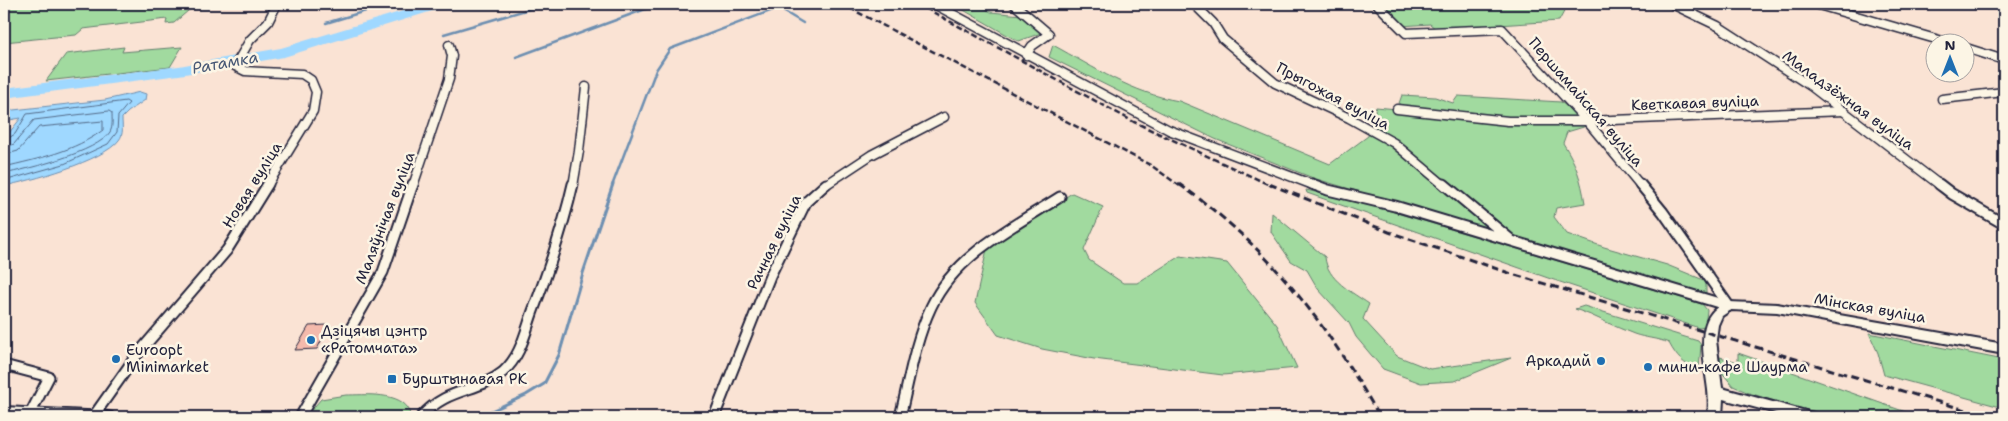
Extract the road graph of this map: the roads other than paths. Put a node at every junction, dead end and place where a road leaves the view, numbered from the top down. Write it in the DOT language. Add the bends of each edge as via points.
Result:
graph roads {
  1 [pos="278,4"];
  2 [pos="934,4"];
  3 [pos="1014,4"];
  4 [pos="1196,4"];
  5 [pos="1378,4"];
  6 [pos="1672,4"];
  7 [pos="1815,4"];
  8 [pos="1926,36"];
  9 [pos="449,45"];
  10 [pos="1976,51"];
  11 [pos="1026,55"];
  12 [pos="2004,60"];
  13 [pos="586,87"];
  14 [pos="2004,92"];
  15 [pos="1942,99"];
  16 [pos="1397,109"];
  17 [pos="1844,112"];
  18 [pos="944,117"];
  19 [pos="1587,121"];
  20 [pos="1060,198"];
  21 [pos="2004,224"];
  22 [pos="1514,242"];
  23 [pos="1729,306"];
  24 [pos="2004,349"];
  25 [pos="4,365"];
  26 [pos="1717,392"];
  27 [pos="4,412"];
  28 [pos="30,414"];
  29 [pos="66,416"];
  30 [pos="93,417"];
  31 [pos="107,417"];
  32 [pos="300,417"];
  33 [pos="421,417"];
  34 [pos="714,417"];
  35 [pos="900,417"];
  36 [pos="1715,417"];
  37 [pos="1809,417"];
  1 -- 30 [label="street, Новая вуліца" via="235,66 242,70 280,71 305,76 313,82 318,96 313,112 227,250 136,356"];
  2 -- 11 [label="street"];
  3 -- 11 [label="street" via="1049,34 1032,46"];
  4 -- 22 [label="street, Прыгожая вуліца" via="1224,39 1275,83 1394,143"];
  5 -- 19 [label="street, Першамайская вуліца" via="1406,33 1502,29"];
  6 -- 17 [label="street, Маладзёжная вуліца" via="1718,26 1812,87"];
  7 -- 8 [label="street"];
  9 -- 32 [label="street, Маляўнічая вуліца" via="452,56 449,78 382,272"];
  10 -- 12 [label="street"];
  11 -- 22 [label="street" via="1169,130 1232,156 1302,182"];
  13 -- 33 [label="street" via="572,188 550,268 516,356 493,378 435,401"];
  14 -- 15 [label="street"];
  16 -- 19 [label="street, Кветкавая вуліца" via="1508,121"];
  17 -- 19 [label="street, Кветкавая вуліца"];
  17 -- 21 [label="street, Маладзёжная вуліца" via="1952,194"];
  18 -- 34 [label="street, Рачная вуліца" via="855,165 815,192 806,202 770,276"];
  19 -- 23 [label="street, Першамайская вуліца" via="1663,212"];
  20 -- 35 [label="street" via="982,246 939,292 924,323"];
  22 -- 23 [label="street"];
  23 -- 24 [label="street, Мінская вуліца" via="1778,308"];
  23 -- 26 [label="street" via="1716,316 1710,335 1710,363"];
  25 -- 28 [label="street" via="49,377"];
  26 -- 36 [label="street"];
  26 -- 37 [label="street"];
  27 -- 28 [label="street"];
  28 -- 29 [label="street"];
  29 -- 30 [label="street"];
  30 -- 31 [label="street"];
}
